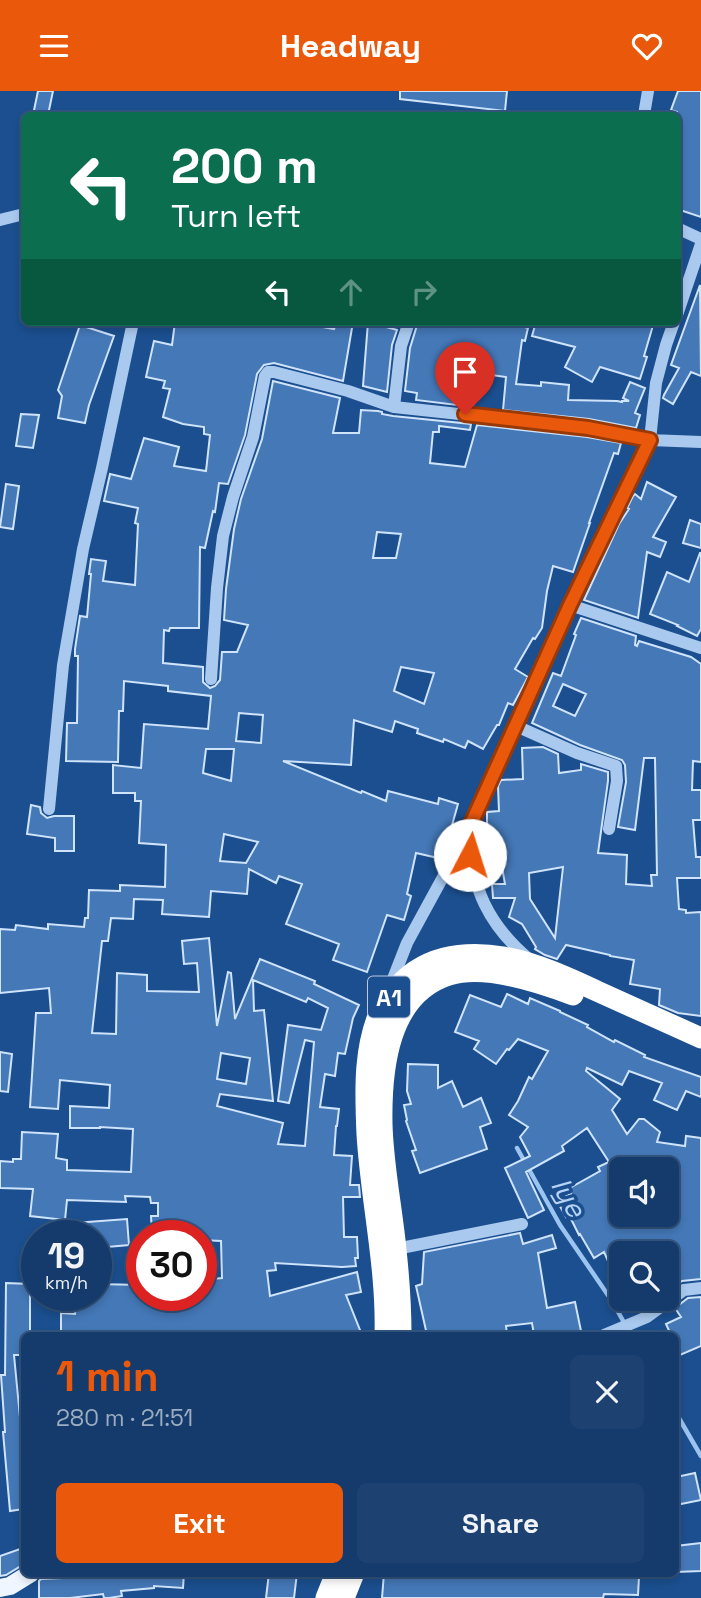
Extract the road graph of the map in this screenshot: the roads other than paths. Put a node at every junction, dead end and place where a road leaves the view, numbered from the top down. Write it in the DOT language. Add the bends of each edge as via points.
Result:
graph roads {
  1 [pos="648,91"];
  2 [pos="644,112"];
  3 [pos="21,215"];
  4 [pos="0,219"];
  5 [pos="681,230"];
  6 [pos="701,242"];
  7 [pos="681,303"];
  8 [pos="132,326"];
  9 [pos="408,326"];
  10 [pos="673,326"];
  11 [pos="394,407"];
  12 [pos="650,440"];
  13 [pos="701,442"];
  14 [pos="570,605"];
  15 [pos="701,648"];
  16 [pos="211,679"];
  17 [pos="516,726"];
  18 [pos="49,809"];
  19 [pos="609,829"];
  20 [pos="467,833"];
  21 [pos="537,965"];
  22 [pos="384,1003"];
  23 [pos="701,1038"];
  24 [pos="701,1053"];
  25 [pos="522,1224"];
  26 [pos="396,1249"];
  27 [pos="701,1288"];
  28 [pos="385,1332"];
  29 [pos="401,1332"];
  30 [pos="611,1332"];
  31 [pos="24,1577"];
  32 [pos="334,1577"];
  33 [pos="352,1577"];
  34 [pos="0,1588"];
  35 [pos="326,1598"];
  36 [pos="344,1598"];
  1 -- 2 [label="street"];
  3 -- 4 [label="street"];
  5 -- 6 [label="street"];
  6 -- 7 [label="street"];
  8 -- 18 [label="street" via="63,664"];
  9 -- 11 [label="street"];
  10 -- 12 [label="street" via="656,383"];
  11 -- 12 [label="street" via="588,428"];
  11 -- 16 [label="street" via="274,372 265,376 253,436 223,536"];
  12 -- 13 [label="street"];
  12 -- 14 [label="street"];
  14 -- 15 [label="street"];
  14 -- 17 [label="street"];
  17 -- 19 [label="street" via="616,767"];
  17 -- 20 [label="street"];
  20 -- 21 [label="street" via="474,876 491,918"];
  20 -- 22 [label="street" via="407,943"];
  21 -- 22 [label="highway, A1" via="475,954 448,957 422,966 402,980"];
  21 -- 23 [label="highway, A1"];
  22 -- 28 [label="highway, A1" via="373,1034 366,1095"];
  24 -- 26 [label="highway, A1" via="571,994 511,975 450,974 429,983 398,1019 384,1075 382,1125"];
  25 -- 26 [label="street"];
  26 -- 29 [label="highway, A1"];
  27 -- 30 [label="street" via="684,1290 647,1317"];
  31 -- 34 [label="main road"];
  32 -- 35 [label="highway"];
  33 -- 36 [label="highway"];
}
